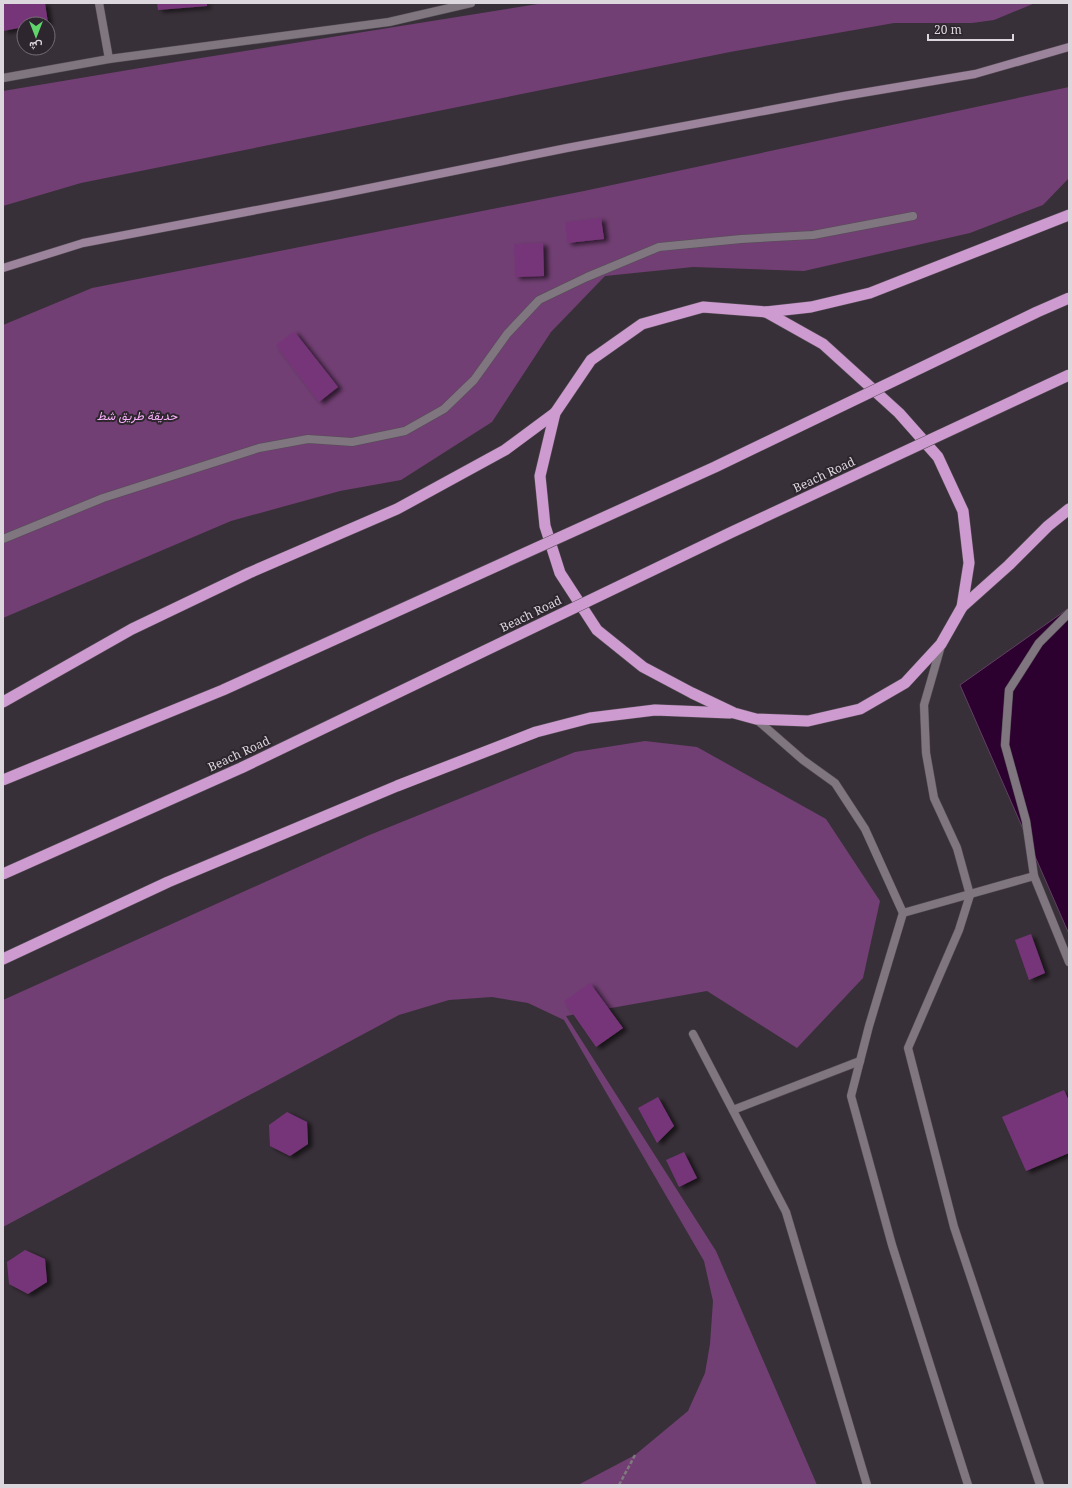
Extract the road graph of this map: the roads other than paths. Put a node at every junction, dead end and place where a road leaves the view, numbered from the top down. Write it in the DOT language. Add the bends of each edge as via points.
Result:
graph roads {
  1 [pos="99,3"];
  2 [pos="471,3"];
  3 [pos="1067,48"];
  4 [pos="109,59"];
  5 [pos="3,78"];
  6 [pos="1067,214"];
  7 [pos="913,216"];
  8 [pos="3,268"];
  9 [pos="1069,298"];
  10 [pos="766,312"];
  11 [pos="1069,375"];
  12 [pos="555,412"];
  13 [pos="1069,509"];
  14 [pos="3,539"];
  15 [pos="962,607"];
  16 [pos="1069,613"];
  17 [pos="942,644"];
  18 [pos="3,702"];
  19 [pos="734,713"];
  20 [pos="756,719"];
  21 [pos="3,780"];
  22 [pos="3,874"];
  23 [pos="1034,876"];
  24 [pos="970,895"];
  25 [pos="903,913"];
  26 [pos="3,959"];
  27 [pos="1069,962"];
  28 [pos="693,1034"];
  29 [pos="860,1061"];
  30 [pos="733,1110"];
  31 [pos="867,1485"];
  32 [pos="968,1485"];
  33 [pos="1040,1485"];
  1 -- 4 [label="street"];
  2 -- 4 [label="street" via="389,22"];
  3 -- 8 [label="main road" via="975,74 567,148 83,243"];
  4 -- 5 [label="street"];
  6 -- 10 [label="highway" via="870,293 810,307"];
  7 -- 14 [label="street" via="813,235 659,247 539,300 508,334 474,380 444,409 405,431 352,442 308,439 259,448 103,498"];
  9 -- 21 [label="highway, bridge" via="715,467 251,677"];
  10 -- 12 [label="highway" via="703,307 642,324 591,360"];
  10 -- 15 [label="highway" via="823,344 899,413 938,457 963,512 969,563"];
  11 -- 22 [label="highway, Beach Road, bridge" via="732,532 241,768"];
  12 -- 18 [label="highway" via="505,450 397,509 249,573 132,629"];
  12 -- 19 [label="highway" via="540,476 545,526 560,573 597,630 603,635 643,667"];
  13 -- 15 [label="highway"];
  15 -- 17 [label="highway"];
  16 -- 23 [label="street" via="1039,643 1009,690 1005,745 1026,821"];
  17 -- 20 [label="highway" via="906,683 860,709 808,721"];
  17 -- 24 [label="street" via="924,705 926,752 934,798 957,848"];
  19 -- 20 [label="highway"];
  19 -- 26 [label="highway" via="655,710 590,718 536,732 398,786 168,882"];
  20 -- 25 [label="street" via="803,760 835,782 865,829"];
  23 -- 24 [label="street"];
  23 -- 27 [label="street"];
  24 -- 25 [label="street"];
  24 -- 33 [label="street" via="959,930 908,1048 954,1227"];
  25 -- 29 [label="street"];
  28 -- 30 [label="street"];
  29 -- 30 [label="street"];
  29 -- 32 [label="street" via="851,1096 892,1245"];
  30 -- 31 [label="street" via="786,1212"];
}
